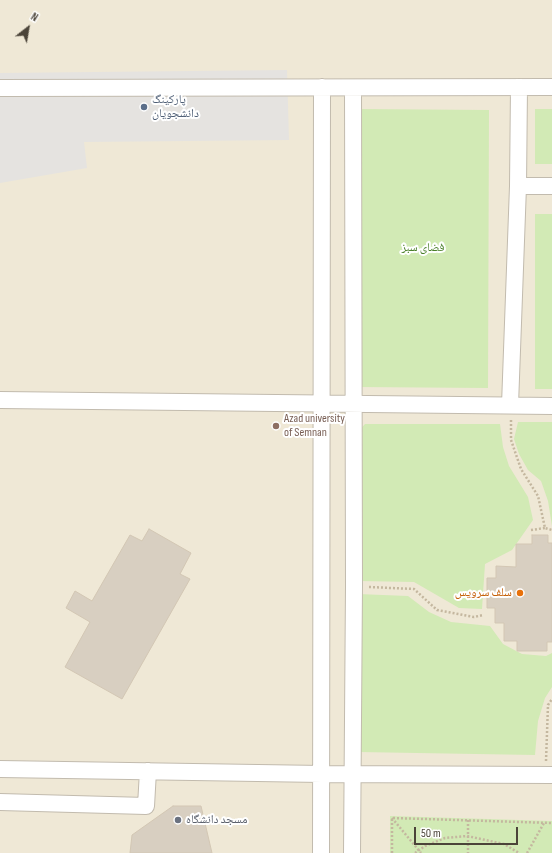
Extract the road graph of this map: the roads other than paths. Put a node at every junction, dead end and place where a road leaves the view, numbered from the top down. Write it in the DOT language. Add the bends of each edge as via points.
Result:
graph roads {
  1 [pos="322,87"];
  2 [pos="519,87"];
  3 [pos="552,87"];
  4 [pos="0,88"];
  5 [pos="353,88"];
  6 [pos="518,186"];
  7 [pos="552,186"];
  8 [pos="0,400"];
  9 [pos="322,404"];
  10 [pos="354,404"];
  11 [pos="510,405"];
  12 [pos="552,406"];
  13 [pos="0,769"];
  14 [pos="148,771"];
  15 [pos="322,774"];
  16 [pos="353,774"];
  17 [pos="549,775"];
  18 [pos="0,802"];
  19 [pos="321,853"];
  20 [pos="352,853"];
  1 -- 4 [label="lane"];
  1 -- 5 [label="lane"];
  1 -- 9 [label="lane"];
  2 -- 3 [label="lane"];
  2 -- 5 [label="lane"];
  2 -- 6 [label="lane"];
  5 -- 10 [label="lane"];
  6 -- 7 [label="lane"];
  6 -- 11 [label="lane"];
  8 -- 9 [label="lane"];
  9 -- 10 [label="lane"];
  9 -- 15 [label="lane"];
  10 -- 11 [label="lane"];
  10 -- 16 [label="lane"];
  11 -- 12 [label="lane"];
  13 -- 14 [label="lane"];
  14 -- 15 [label="lane"];
  14 -- 18 [label="lane" via="146,806"];
  15 -- 16 [label="lane"];
  15 -- 19 [label="lane"];
  16 -- 17 [label="lane"];
  16 -- 20 [label="lane"];
}
